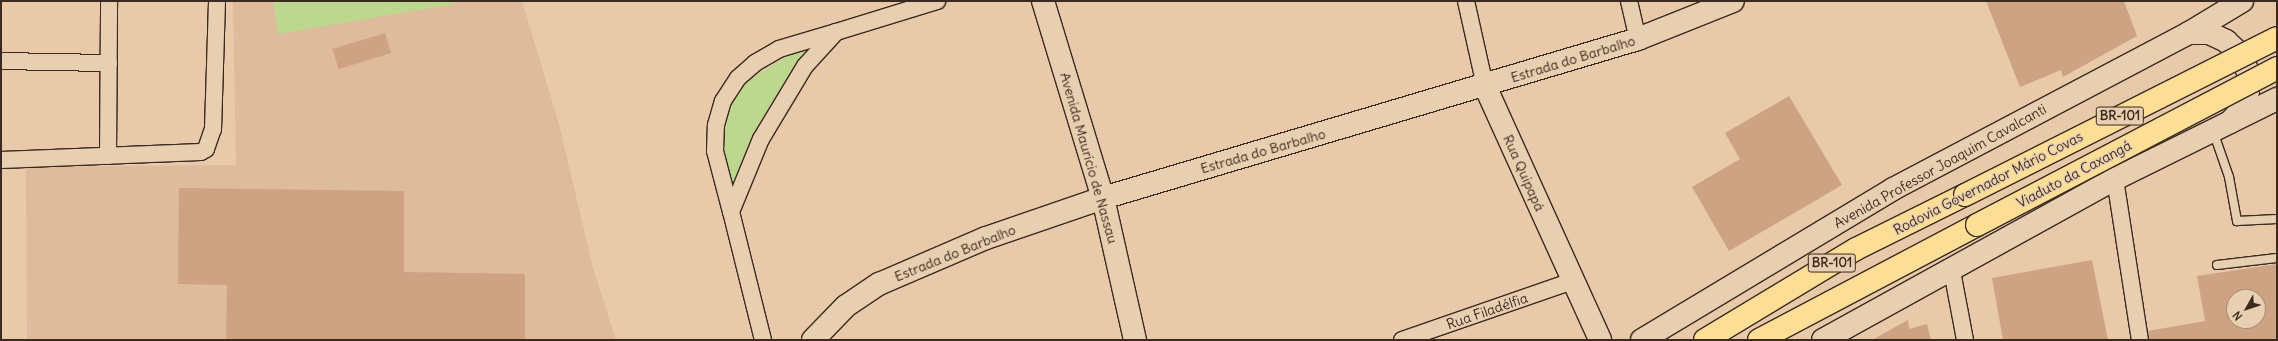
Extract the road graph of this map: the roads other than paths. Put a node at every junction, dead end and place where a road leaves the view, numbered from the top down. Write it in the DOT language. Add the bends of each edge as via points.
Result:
graph roads {
  1 [pos="109,1"];
  2 [pos="217,1"];
  3 [pos="937,1"];
  4 [pos="1043,1"];
  5 [pos="1466,1"];
  6 [pos="1629,1"];
  7 [pos="1733,1"];
  8 [pos="2242,1"];
  9 [pos="836,32"];
  10 [pos="2189,33"];
  11 [pos="2277,38"];
  12 [pos="1638,39"];
  13 [pos="1,61"];
  14 [pos="108,63"];
  15 [pos="2277,68"];
  16 [pos="1485,86"];
  17 [pos="2277,99"];
  18 [pos="2221,127"];
  19 [pos="108,156"];
  20 [pos="1,160"];
  21 [pos="2115,179"];
  22 [pos="1103,198"];
  23 [pos="731,212"];
  24 [pos="2277,219"];
  25 [pos="2277,258"];
  26 [pos="2217,265"];
  27 [pos="1952,271"];
  28 [pos="1572,281"];
  29 [pos="763,340"];
  30 [pos="813,340"];
  31 [pos="1135,340"];
  32 [pos="1402,340"];
  33 [pos="1600,340"];
  34 [pos="1642,340"];
  35 [pos="1705,340"];
  36 [pos="1759,340"];
  37 [pos="1824,340"];
  38 [pos="1965,340"];
  39 [pos="2140,340"];
  1 -- 14 [label="street"];
  2 -- 19 [label="street" via="213,129 210,143 202,152"];
  3 -- 9 [label="street"];
  4 -- 22 [label="main road, Avenida Maurício de Nassau"];
  5 -- 16 [label="street, Rua Quipapá"];
  6 -- 12 [label="street"];
  7 -- 12 [label="main road, Estrada do Barbalho"];
  8 -- 10 [label="main road, Avenida Professor Joaquim Cavalcanti"];
  9 -- 23 [label="street" via="805,66 784,98 761,139"];
  9 -- 23 [label="street" via="779,49 755,63 738,78 723,101 716,125 715,151"];
  10 -- 18 [label="main road" via="2209,33 2226,41 2240,54 2248,72 2248,91 2242,109"];
  10 -- 34 [label="main road, Avenida Professor Joaquim Cavalcanti" via="1892,189"];
  11 -- 35 [label="highway, Rodovia Governador Mário Covas / BR-101, bridge" via="1856,249"];
  12 -- 16 [label="main road, Estrada do Barbalho"];
  13 -- 14 [label="street"];
  14 -- 19 [label="street"];
  15 -- 36 [label="highway, Viaduto da Caxangá / BR-101, bridge"];
  16 -- 22 [label="main road, Estrada do Barbalho"];
  16 -- 28 [label="main road, Rua Quipapá"];
  17 -- 18 [label="main road"];
  18 -- 21 [label="main road"];
  18 -- 24 [label="lane" via="2237,221"];
  19 -- 20 [label="street"];
  21 -- 27 [label="main road"];
  21 -- 39 [label="street"];
  22 -- 30 [label="main road, Estrada do Barbalho" via="986,238 879,284 846,306"];
  22 -- 31 [label="main road, Avenida Maurício de Nassau"];
  23 -- 29 [label="street"];
  25 -- 26 [label="lane"];
  27 -- 37 [label="main road"];
  27 -- 38 [label="street"];
  28 -- 32 [label="street, Rua Filadélfia"];
  28 -- 33 [label="main road, Rua Quipapá"];
}
